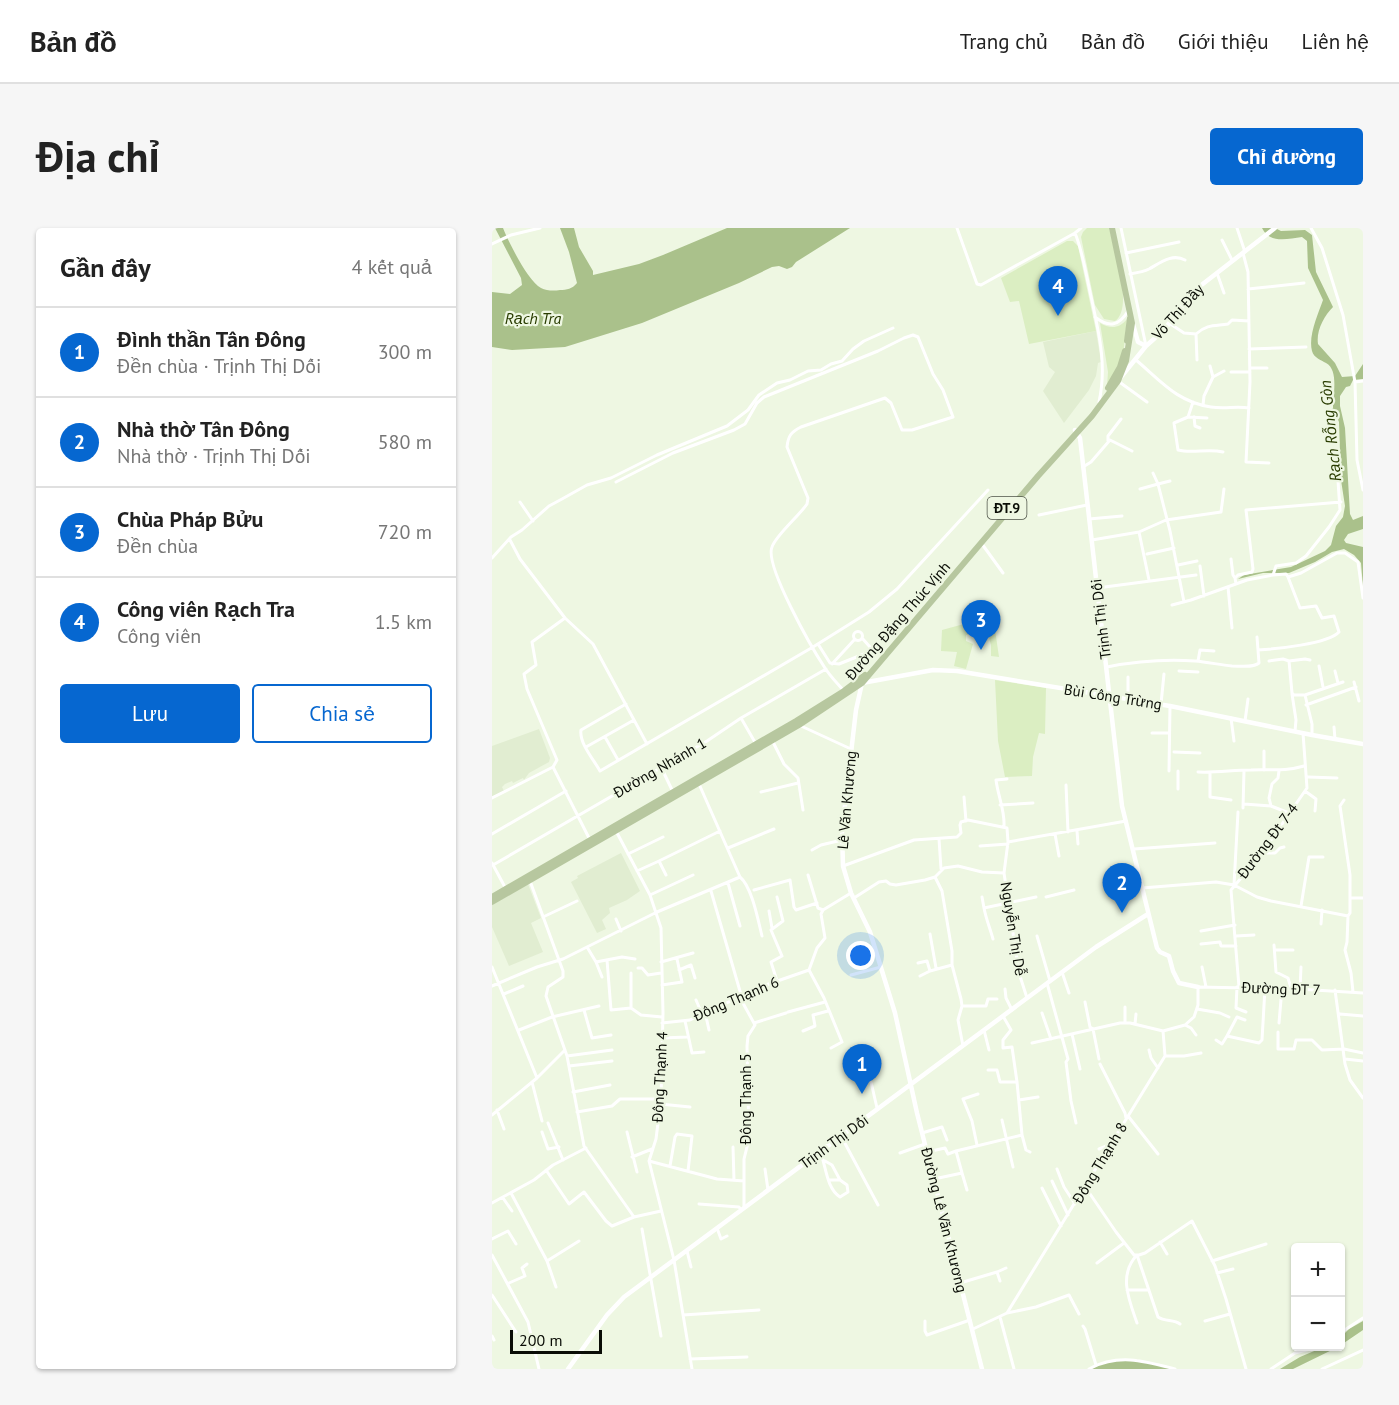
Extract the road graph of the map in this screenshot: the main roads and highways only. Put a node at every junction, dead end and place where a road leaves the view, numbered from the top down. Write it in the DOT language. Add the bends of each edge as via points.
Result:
graph roads {
  1 [pos="1112,228"];
  2 [pos="1131,321"];
  3 [pos="1076,431"];
  4 [pos="861,681"];
  5 [pos="615,828"];
  6 [pos="507,891"];
  7 [pos="492,897"];
  8 [pos="492,902"];
  1 -- 2 [label="main road, Đường Đặng Thúc Vịnh / ĐT.9"];
  2 -- 3 [label="main road, Đường Đặng Thúc Vịnh / ĐT.9" via="1120,367"];
  2 -- 3 [label="main road, Đường Đặng Thúc Vịnh / ĐT.9" via="1126,361 1118,381"];
  3 -- 4 [label="main road, Đường Đặng Thúc Vịnh / ĐT.9"];
  3 -- 4 [label="main road, Đường Đặng Thúc Vịnh / ĐT.9"];
  4 -- 5 [label="main road, Đường Đặng Thúc Vịnh / ĐT.9"];
  4 -- 5 [label="main road, Đường Đặng Thúc Vịnh / ĐT.9" via="798,725"];
  5 -- 6 [label="main road, Đường Đặng Thúc Vịnh / ĐT.9"];
  5 -- 6 [label="main road, Đường Đặng Thúc Vịnh / ĐT.9"];
  6 -- 7 [label="main road, Đường Đặng Thúc Vịnh / ĐT.9"];
  6 -- 8 [label="main road, Đường Đặng Thúc Vịnh / ĐT.9"];
}
